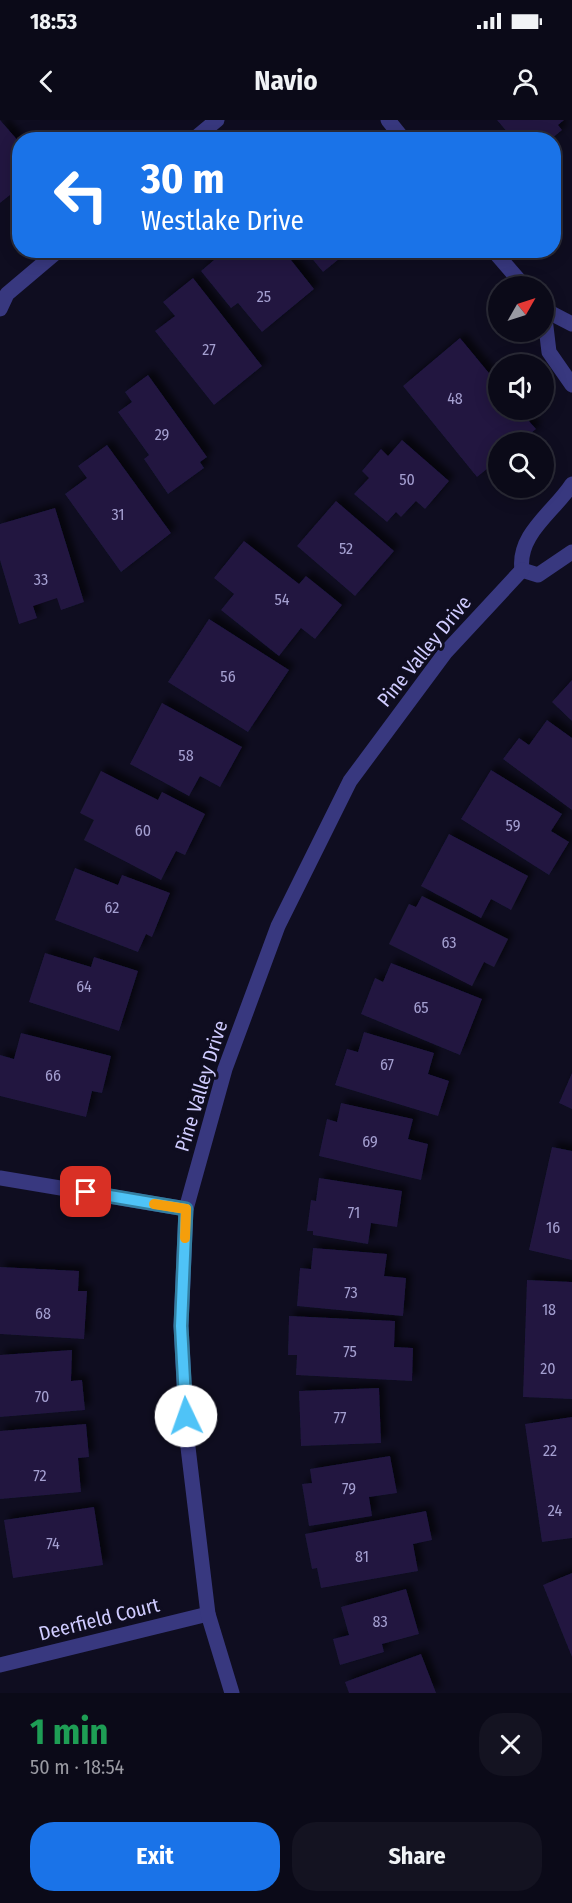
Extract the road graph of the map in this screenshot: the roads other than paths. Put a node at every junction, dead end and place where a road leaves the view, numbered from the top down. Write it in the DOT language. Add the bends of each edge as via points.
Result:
graph roads {
  1 [pos="217,120"];
  2 [pos="388,120"];
  3 [pos="203,132"];
  4 [pos="398,132"];
  5 [pos="50,258"];
  6 [pos="500,258"];
  7 [pos="515,276"];
  8 [pos="0,309"];
  9 [pos="554,315"];
  10 [pos="572,324"];
  11 [pos="548,342"];
  12 [pos="572,385"];
  13 [pos="572,484"];
  14 [pos="572,552"];
  15 [pos="522,570"];
  16 [pos="0,1178"];
  17 [pos="186,1209"];
  18 [pos="208,1614"];
  19 [pos="0,1665"];
  20 [pos="232,1693"];
  1 -- 3 [label="street"];
  2 -- 4 [label="street"];
  5 -- 8 [label="street" via="7,294"];
  6 -- 7 [label="street"];
  9 -- 10 [label="street"];
  11 -- 12 [label="street" via="549,352"];
  13 -- 15 [label="street" via="525,543 520,557"];
  14 -- 15 [label="street" via="538,575"];
  15 -- 17 [label="street, Pine Valley Drive" via="445,653 350,781 278,926 225,1069"];
  16 -- 17 [label="street"];
  17 -- 18 [label="street, Pine Valley Drive" via="181,1326 187,1439"];
  18 -- 19 [label="street, Deerfield Court"];
  18 -- 20 [label="street, Pine Valley Drive"];
}
